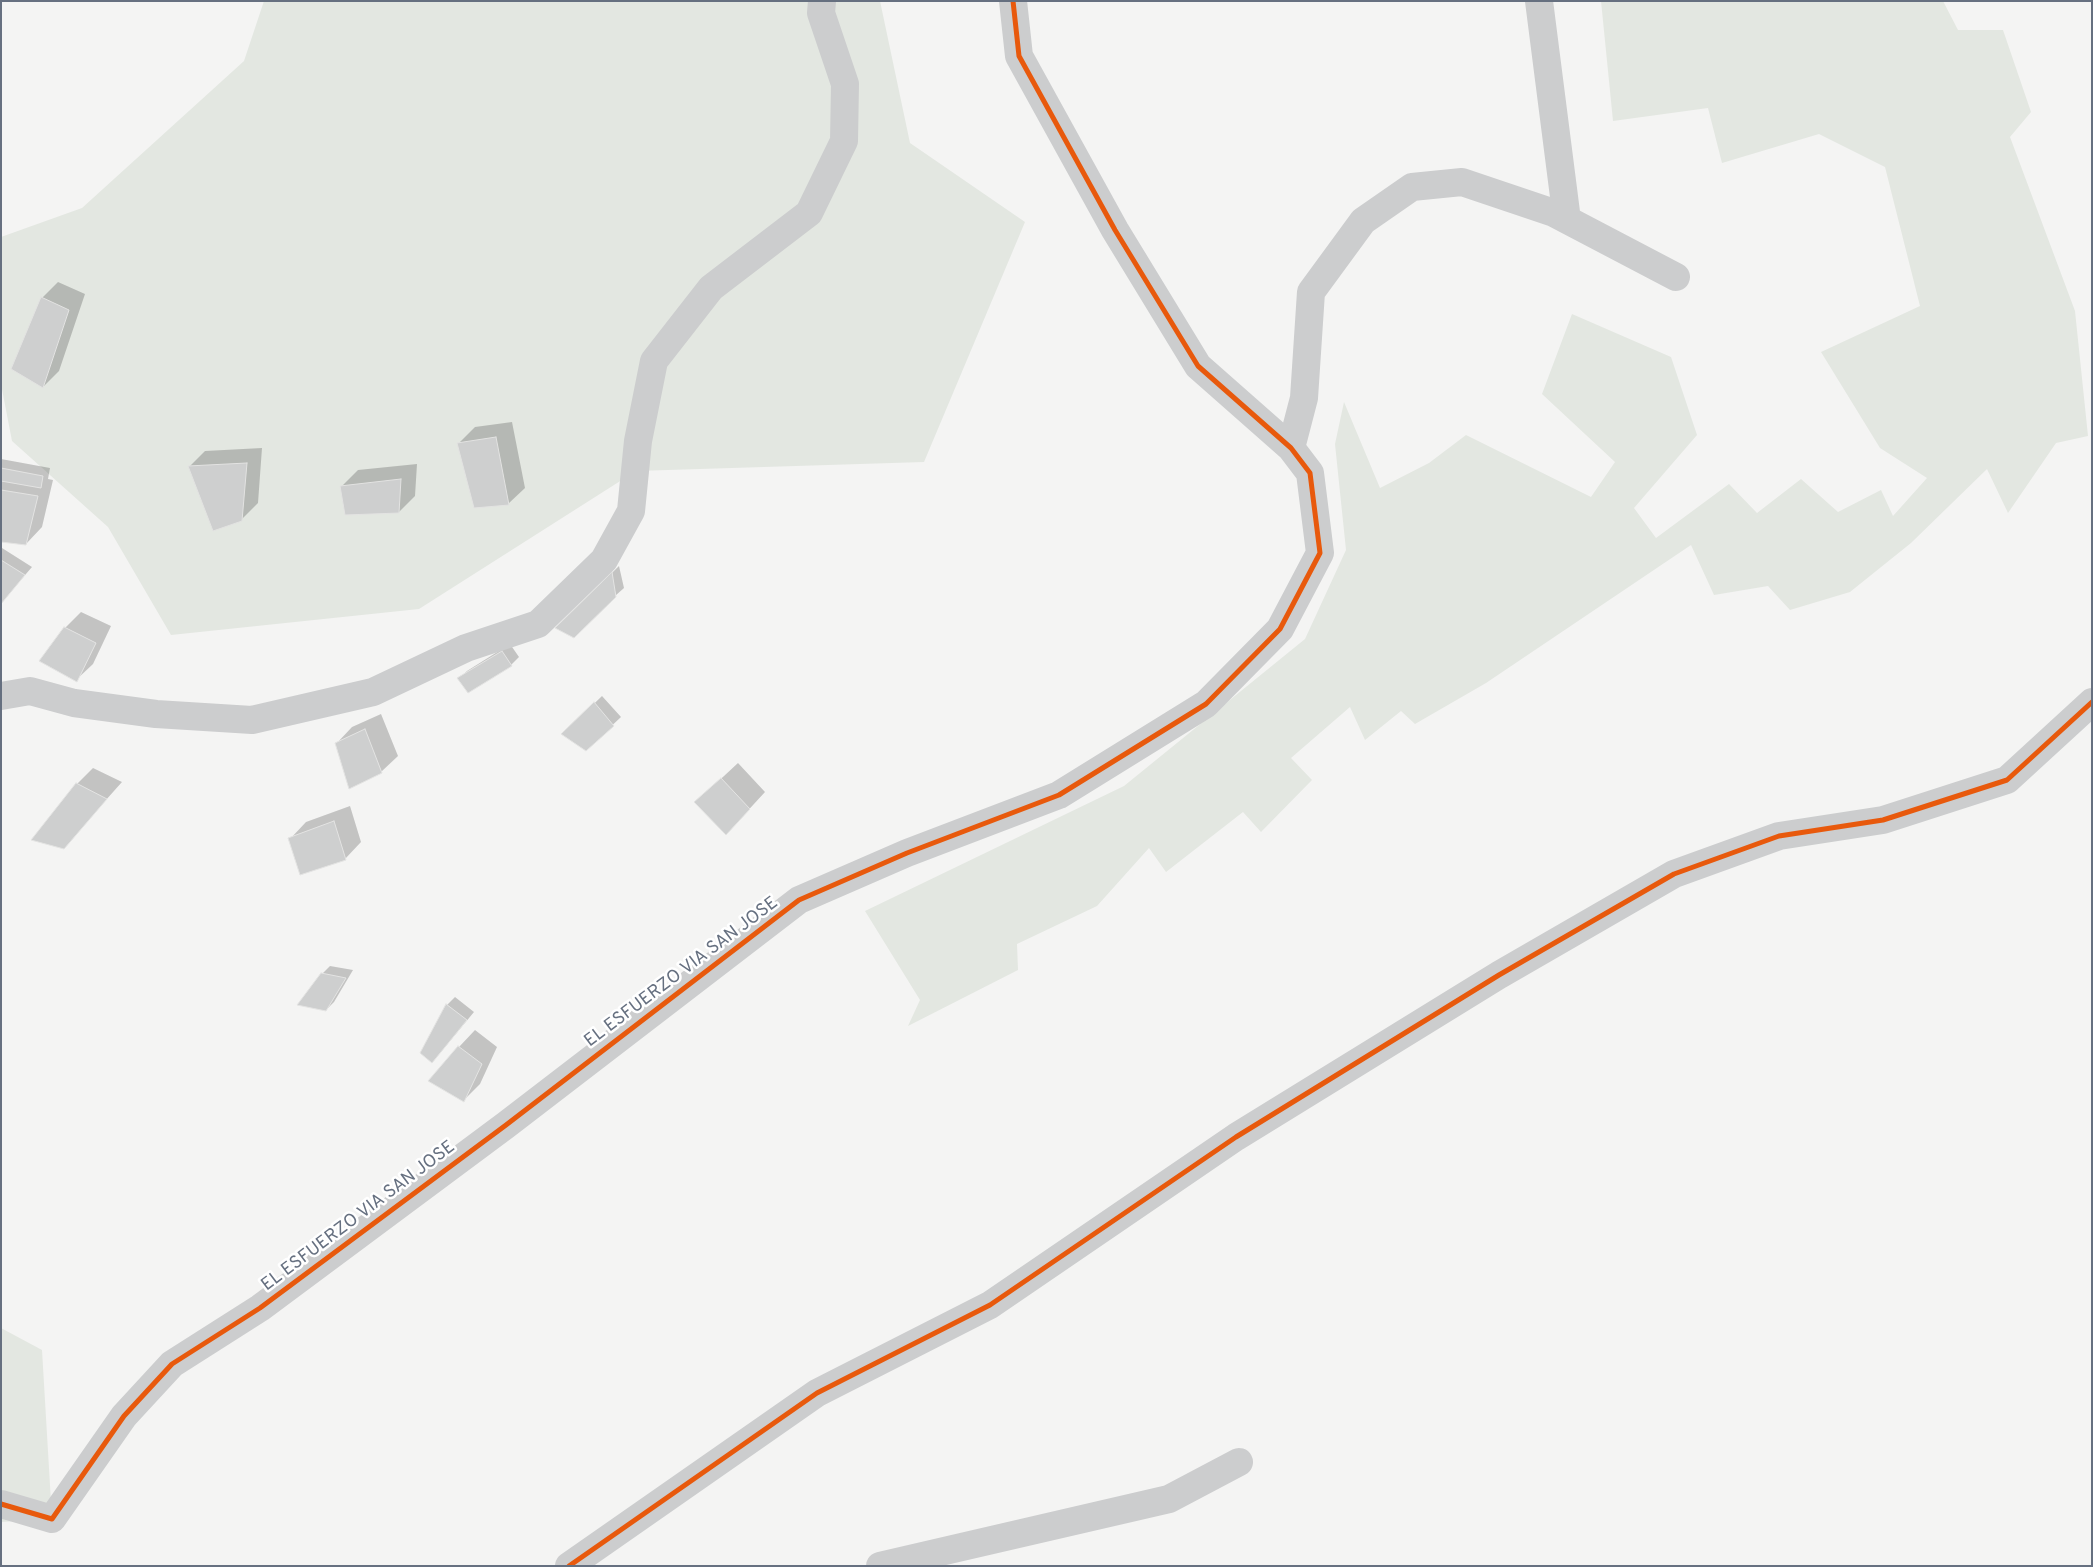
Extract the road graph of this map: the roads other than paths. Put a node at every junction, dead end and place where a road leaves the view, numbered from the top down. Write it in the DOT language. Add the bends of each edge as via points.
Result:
graph roads {
  1 [pos="822,1"];
  2 [pos="1013,1"];
  3 [pos="1539,1"];
  4 [pos="1567,220"];
  5 [pos="1676,277"];
  6 [pos="1291,448"];
  7 [pos="1,696"];
  8 [pos="2092,702"];
  9 [pos="1238,1462"];
  10 [pos="1,1504"];
  11 [pos="569,1566"];
  12 [pos="880,1566"];
  1 -- 7 [label="street" via="821,14 845,84 844,141 809,213 711,288 654,361 638,441 631,510 604,560 538,624 466,648 373,692 252,720 156,714 74,703 30,691"];
  2 -- 6 [label="street" via="1019,56 1114,230 1193,358 1198,366"];
  3 -- 4 [label="street"];
  4 -- 5 [label="street"];
  4 -- 6 [label="street" via="1462,182 1412,187 1363,221 1311,292 1304,398"];
  6 -- 10 [label="street, EL ESFUERZO VIA SAN JOSE" via="1310,474 1320,553 1280,629 1206,704 1060,795 907,853 799,900 506,1125 260,1308 172,1364 124,1416 52,1520"];
  8 -- 11 [label="street" via="2007,780 1883,820 1779,836 1674,874 1499,976 1236,1138 990,1305 816,1393"];
  9 -- 12 [label="street" via="1169,1499"];
}
